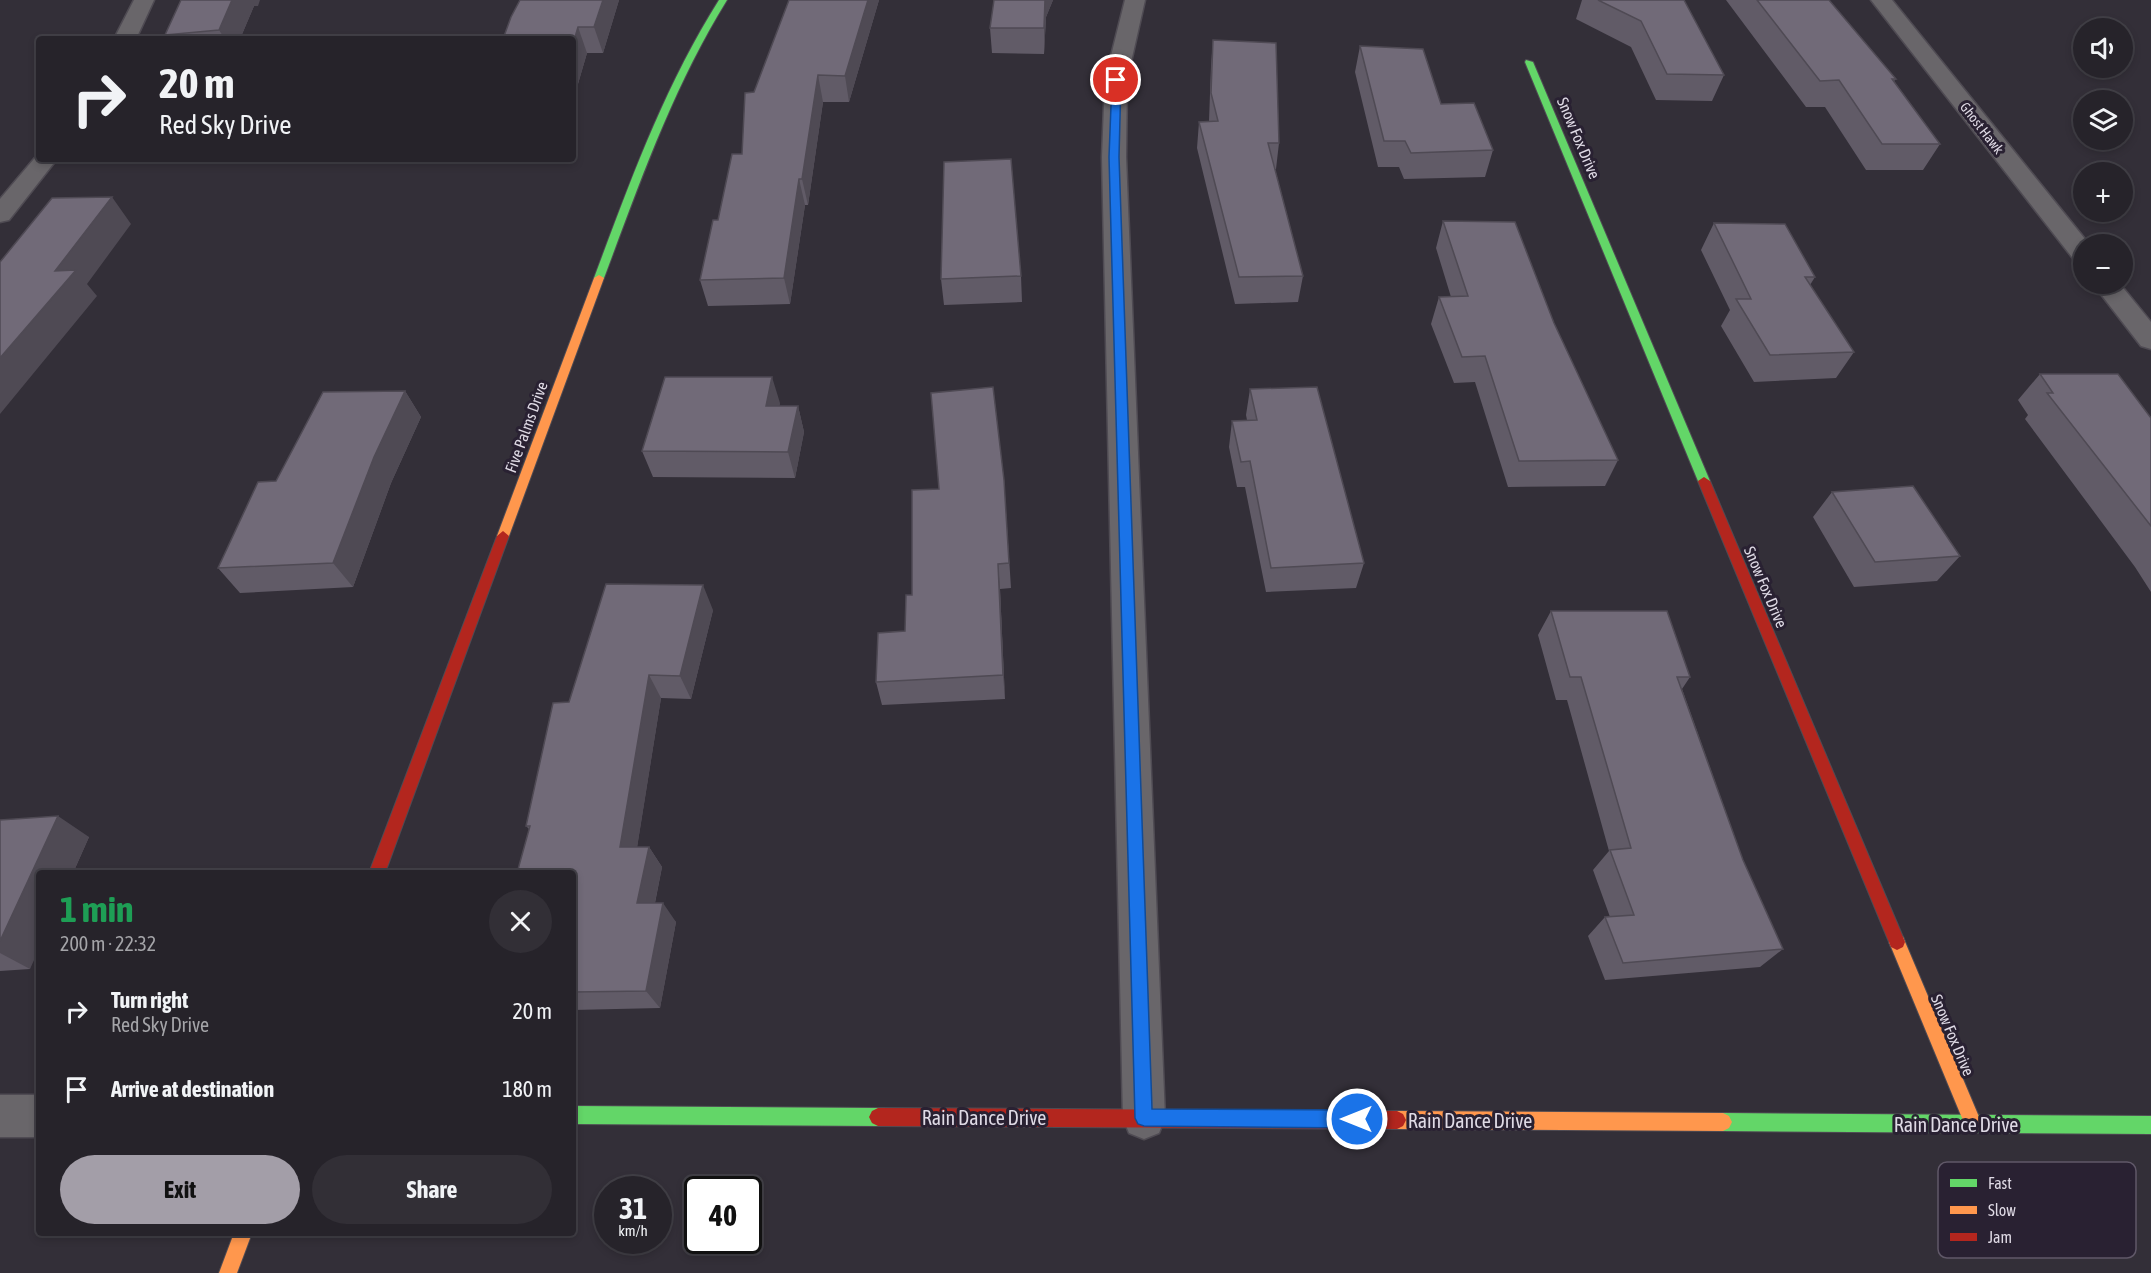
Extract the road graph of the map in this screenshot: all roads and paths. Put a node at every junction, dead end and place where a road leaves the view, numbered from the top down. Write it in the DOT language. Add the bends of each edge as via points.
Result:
graph roads {
  1 [pos="144,0"];
  2 [pos="723,0"];
  3 [pos="1135,0"];
  4 [pos="1881,0"];
  5 [pos="126,36"];
  6 [pos="1529,62"];
  7 [pos="43,162"];
  8 [pos="0,215"];
  9 [pos="2073,241"];
  10 [pos="2114,294"];
  11 [pos="2151,340"];
  12 [pos="378,870"];
  13 [pos="576,1115"];
  14 [pos="0,1116"];
  15 [pos="36,1116"];
  16 [pos="1144,1118"];
  17 [pos="1972,1124"];
  18 [pos="2151,1125"];
  19 [pos="242,1236"];
  20 [pos="228,1273"];
  1 -- 5 [label="street"];
  2 -- 12 [label="street, Five Palms Drive" via="698,37 662,111"];
  3 -- 16 [label="street" via="1116,80 1114,157"];
  4 -- 9 [label="street, Ghost Hawk"];
  6 -- 17 [label="street, Snow Fox Drive"];
  7 -- 8 [label="street"];
  10 -- 11 [label="street"];
  13 -- 16 [label="street, Rain Dance Drive"];
  14 -- 15 [label="street"];
  16 -- 17 [label="street, Rain Dance Drive"];
  17 -- 18 [label="street, Rain Dance Drive"];
  19 -- 20 [label="street"];
}
